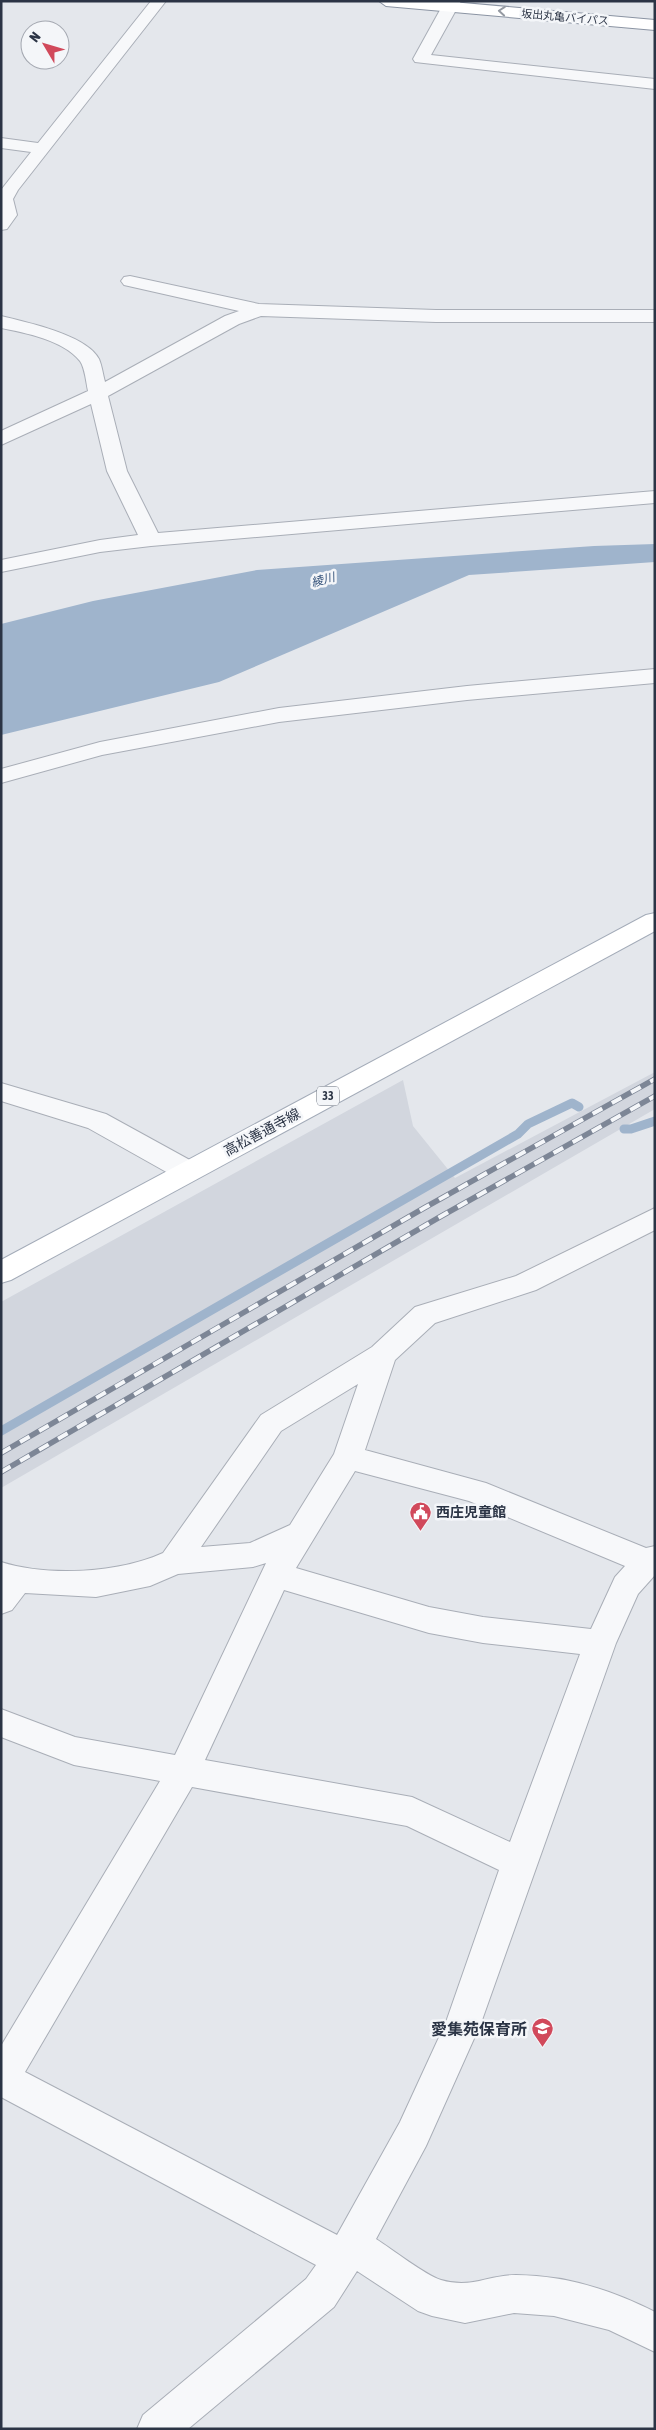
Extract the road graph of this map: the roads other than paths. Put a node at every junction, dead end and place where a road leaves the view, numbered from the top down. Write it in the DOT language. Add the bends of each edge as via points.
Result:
graph roads {
  1 [pos="159,1"];
  2 [pos="386,1"];
  3 [pos="533,1"];
  4 [pos="451,4"];
  5 [pos="655,15"];
  6 [pos="655,25"];
  7 [pos="655,84"];
  8 [pos="1,143"];
  9 [pos="42,148"];
  10 [pos="3,202"];
  11 [pos="1,225"];
  12 [pos="130,281"];
  13 [pos="259,310"];
  14 [pos="655,316"];
  15 [pos="1,322"];
  16 [pos="99,393"];
  17 [pos="1,439"];
  18 [pos="655,497"];
  19 [pos="151,540"];
  20 [pos="1,566"];
  21 [pos="655,676"];
  22 [pos="1,776"];
  23 [pos="655,921"];
  24 [pos="1,1092"];
  25 [pos="187,1171"];
  26 [pos="655,1218"];
  27 [pos="1,1272"];
  28 [pos="382,1354"];
  29 [pos="348,1458"];
  30 [pos="300,1534"];
  31 [pos="651,1560"];
  32 [pos="174,1562"];
  33 [pos="275,1574"];
  34 [pos="7,1586"];
  35 [pos="600,1643"];
  36 [pos="1,1723"];
  37 [pos="184,1770"];
  38 [pos="519,1863"];
  39 [pos="2,2078"];
  40 [pos="347,2253"];
  41 [pos="655,2333"];
  42 [pos="158,2429"];
  1 -- 9 [label="street"];
  2 -- 4 [label="main road, 坂出丸亀バイパス"];
  3 -- 5 [label="main road, 坂出丸亀バイパス"];
  6 -- 4 [label="main road, 坂出丸亀バイパス, one-way"];
  4 -- 7 [label="street" via="421,59"];
  8 -- 9 [label="street"];
  9 -- 10 [label="street"];
  10 -- 11 [label="street" via="8,215"];
  12 -- 13 [label="street"];
  13 -- 14 [label="street" via="436,316"];
  13 -- 16 [label="street" via="232,320"];
  15 -- 16 [label="street" via="46,333 79,349 90,360"];
  16 -- 17 [label="street"];
  16 -- 19 [label="street" via="117,471"];
  18 -- 19 [label="street"];
  19 -- 20 [label="street" via="100,546"];
  21 -- 22 [label="street" via="279,715 100,749"];
  23 -- 25 [label="main road, 高松善通寺線 / 33"];
  24 -- 25 [label="street" via="97,1121"];
  25 -- 27 [label="main road, 高松善通寺線 / 33"];
  26 -- 28 [label="street" via="526,1283 425,1315"];
  28 -- 29 [label="street"];
  28 -- 32 [label="street" via="271,1423"];
  29 -- 30 [label="street"];
  29 -- 31 [label="street" via="475,1491"];
  30 -- 32 [label="street" via="253,1555"];
  30 -- 33 [label="street"];
  31 -- 35 [label="street" via="626,1586"];
  32 -- 34 [label="street" via="150,1573 96,1584"];
  33 -- 35 [label="street" via="429,1620 482,1630"];
  33 -- 37 [label="street"];
  35 -- 38 [label="street"];
  36 -- 37 [label="street" via="74,1751"];
  37 -- 38 [label="street" via="412,1812"];
  37 -- 39 [label="street"];
  38 -- 40 [label="street" via="463,2022 413,2134"];
  39 -- 40 [label="street"];
  40 -- 41 [label="street" via="432,2296 465,2304 514,2294 554,2298 614,2312"];
  40 -- 42 [label="street" via="320,2294"];
}
